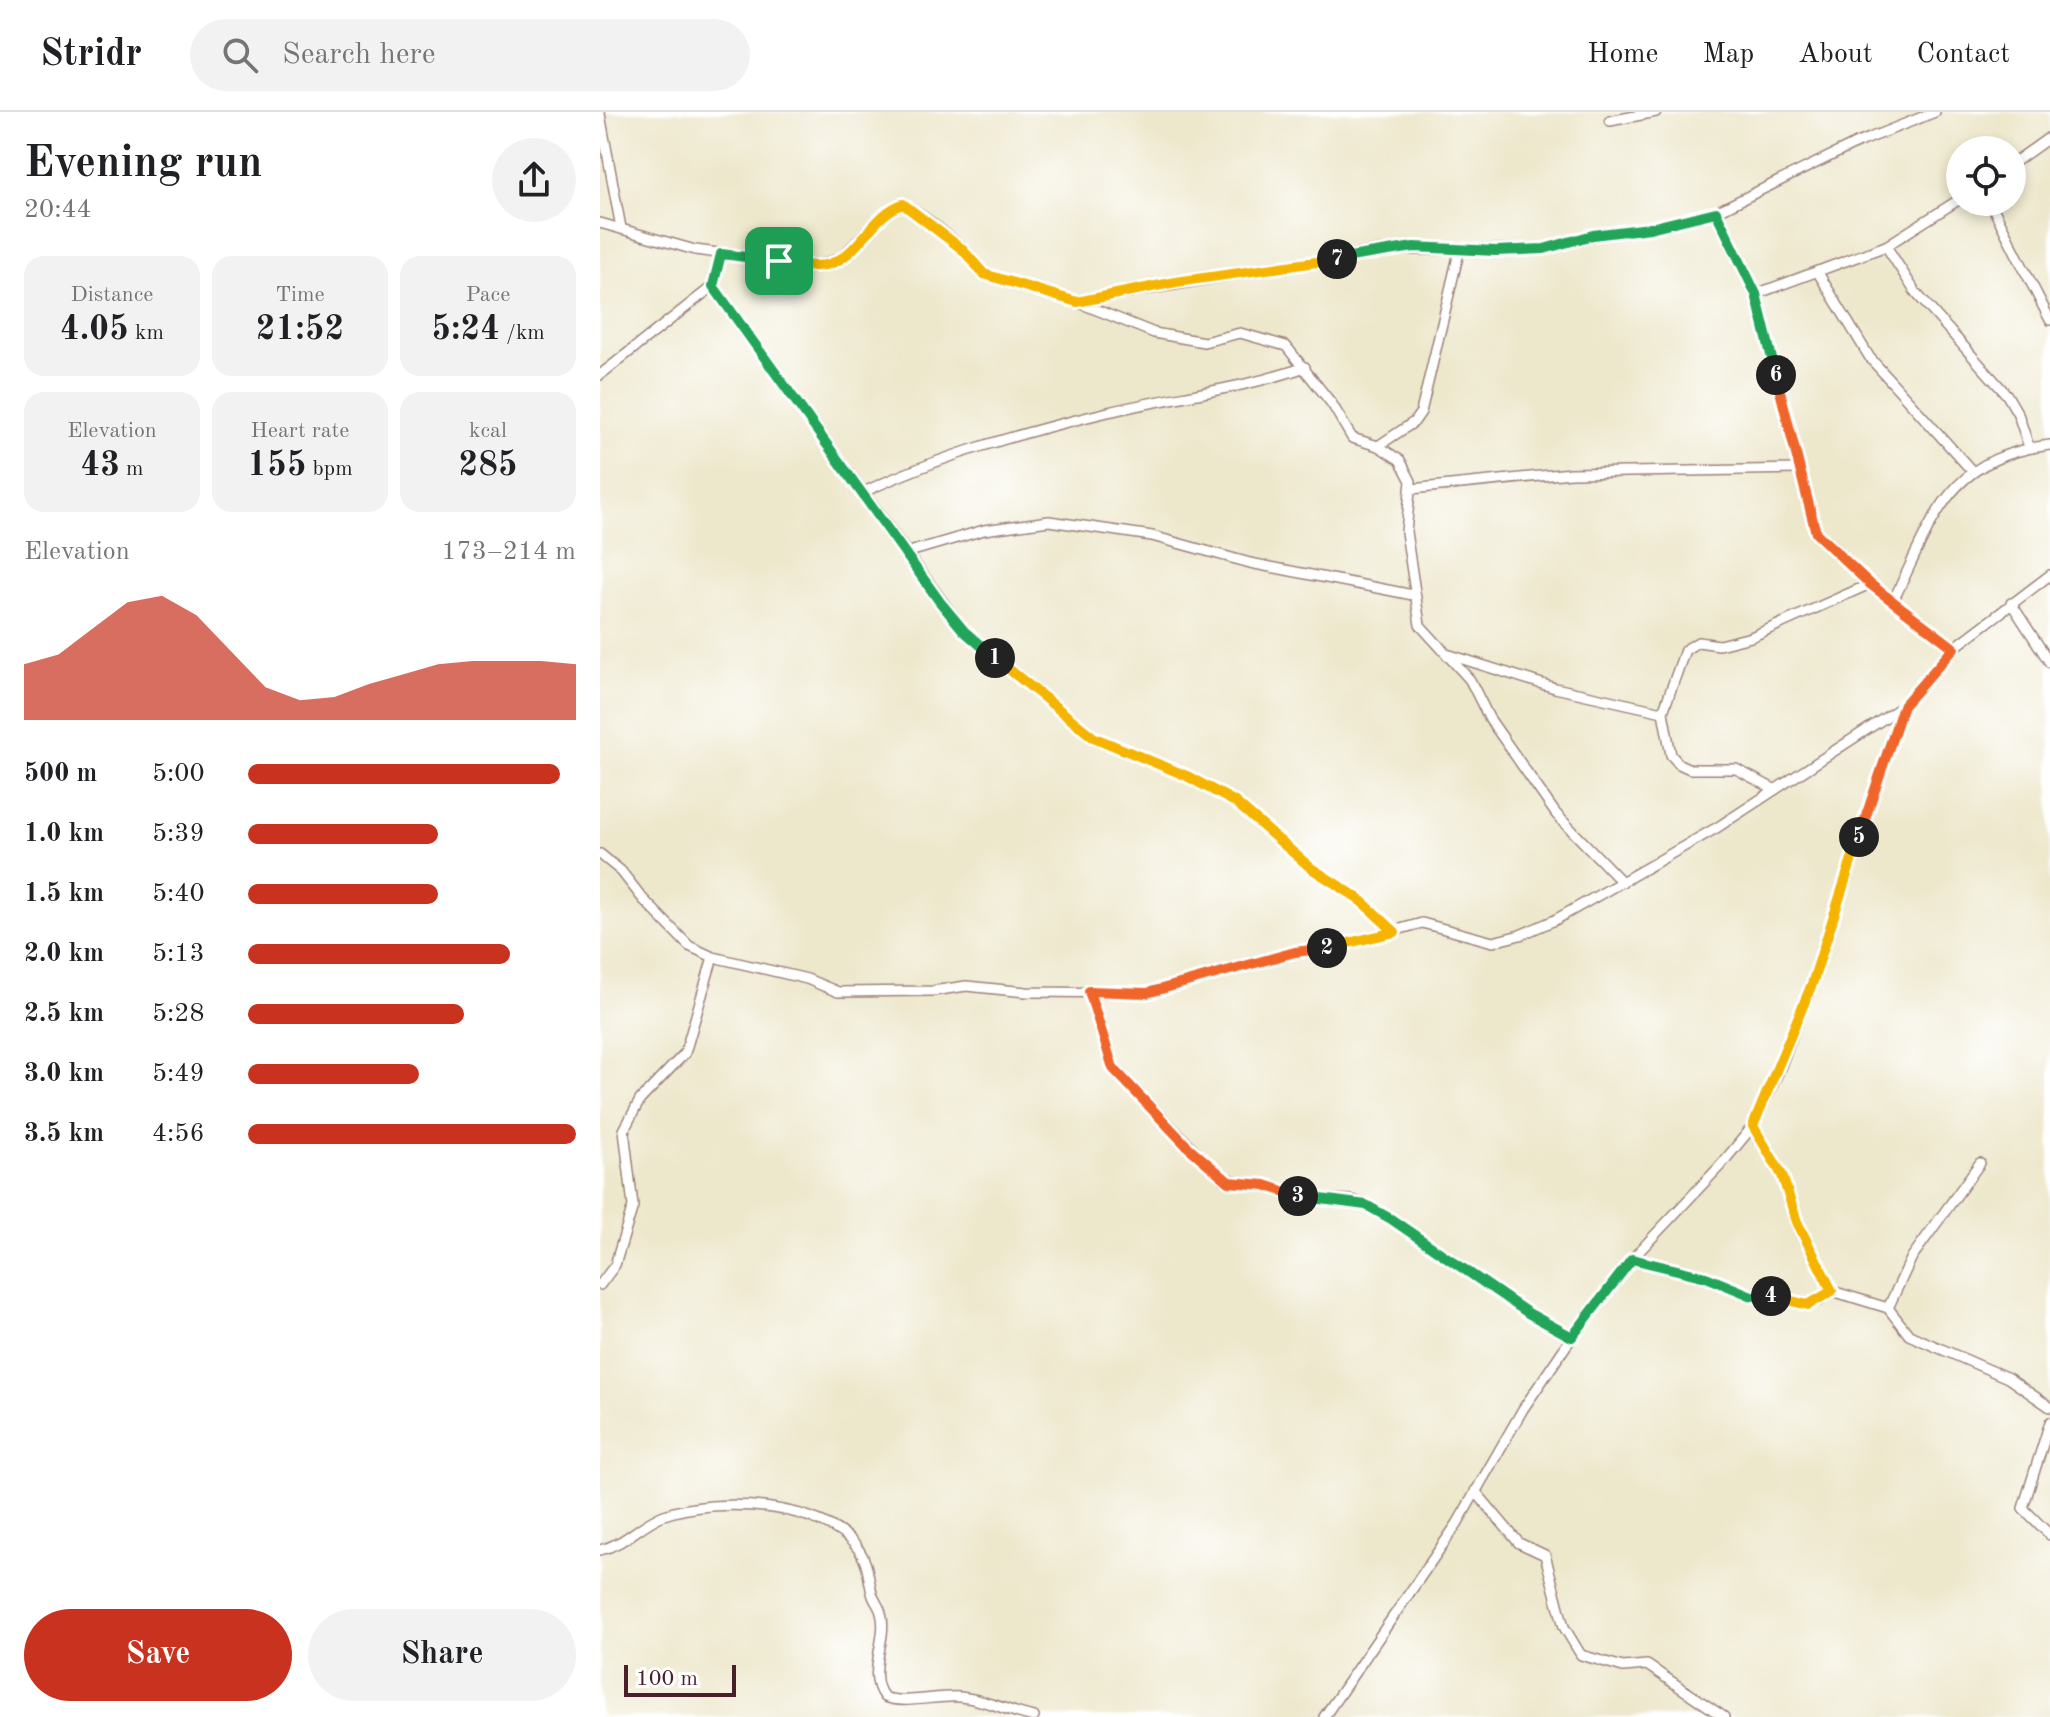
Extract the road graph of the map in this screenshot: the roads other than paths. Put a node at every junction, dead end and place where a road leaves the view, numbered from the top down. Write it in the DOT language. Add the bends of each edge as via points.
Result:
graph roads {
  1 [pos="1656,112"];
  2 [pos="1935,112"];
  3 [pos="600,114"];
  4 [pos="1610,121"];
  5 [pos="2050,137"];
  6 [pos="2026,154"];
  7 [pos="1946,208"];
  8 [pos="1716,212"];
  9 [pos="1997,216"];
  10 [pos="600,223"];
  11 [pos="621,228"];
  12 [pos="1886,246"];
  13 [pos="1460,248"];
  14 [pos="721,254"];
  15 [pos="1817,271"];
  16 [pos="713,286"];
  17 [pos="1756,294"];
  18 [pos="1077,302"];
  19 [pos="2050,320"];
  20 [pos="1305,367"];
  21 [pos="600,375"];
  22 [pos="2050,445"];
  23 [pos="1378,446"];
  24 [pos="2029,447"];
  25 [pos="1799,469"];
  26 [pos="1972,471"];
  27 [pos="1411,489"];
  28 [pos="864,492"];
  29 [pos="906,553"];
  30 [pos="2050,575"];
  31 [pos="1870,584"];
  32 [pos="1413,595"];
  33 [pos="1893,601"];
  34 [pos="2011,603"];
  35 [pos="1954,648"];
  36 [pos="1447,654"];
  37 [pos="2050,663"];
  38 [pos="1903,706"];
  39 [pos="1663,712"];
  40 [pos="1774,789"];
  41 [pos="600,854"];
  42 [pos="1622,882"];
  43 [pos="1395,932"];
  44 [pos="713,957"];
  45 [pos="1089,991"];
  46 [pos="1753,1126"];
  47 [pos="1980,1163"];
  48 [pos="1632,1259"];
  49 [pos="600,1285"];
  50 [pos="1832,1291"];
  51 [pos="1888,1308"];
  52 [pos="1572,1337"];
  53 [pos="2050,1407"];
  54 [pos="2050,1422"];
  55 [pos="1475,1491"];
  56 [pos="2050,1535"];
  57 [pos="600,1550"];
  58 [pos="1034,1717"];
  59 [pos="1324,1717"];
  60 [pos="1724,1717"];
  1 -- 4 [label="street"];
  2 -- 8 [label="street" via="1857,143"];
  3 -- 11 [label="street"];
  5 -- 6 [label="street"];
  7 -- 12 [label="street"];
  8 -- 13 [label="street" via="1544,249"];
  8 -- 17 [label="street"];
  9 -- 19 [label="street"];
  10 -- 11 [label="street"];
  11 -- 14 [label="street"];
  12 -- 15 [label="street"];
  12 -- 24 [label="street" via="1916,293 2007,395"];
  13 -- 18 [label="street" via="1383,250"];
  13 -- 23 [label="street" via="1421,412"];
  14 -- 16 [label="street"];
  14 -- 18 [label="street" via="827,265 903,204 962,249 984,274"];
  15 -- 17 [label="street"];
  15 -- 26 [label="street" via="1870,358"];
  16 -- 21 [label="street"];
  16 -- 28 [label="street"];
  17 -- 25 [label="street"];
  18 -- 20 [label="street" via="1154,333 1194,341 1245,334 1286,346"];
  20 -- 23 [label="street" via="1348,434"];
  20 -- 28 [label="street" via="1229,391 1110,412 964,451"];
  22 -- 24 [label="street"];
  23 -- 27 [label="street" via="1400,460"];
  24 -- 26 [label="street"];
  25 -- 27 [label="street" via="1571,473"];
  25 -- 31 [label="street" via="1816,533"];
  26 -- 33 [label="street" via="1944,501"];
  27 -- 32 [label="street" via="1406,532"];
  28 -- 29 [label="street"];
  29 -- 32 [label="street" via="984,530 1049,521 1152,536 1250,563"];
  29 -- 43 [label="street" via="964,631 1080,728 1235,802"];
  30 -- 34 [label="street"];
  31 -- 33 [label="street"];
  31 -- 39 [label="street" via="1751,637 1691,645"];
  32 -- 36 [label="street" via="1420,625"];
  33 -- 35 [label="street"];
  34 -- 35 [label="street"];
  34 -- 37 [label="street"];
  35 -- 38 [label="street"];
  36 -- 39 [label="street" via="1582,695"];
  36 -- 42 [label="street" via="1470,680 1489,718 1556,814"];
  38 -- 40 [label="street"];
  38 -- 46 [label="street" via="1812,984"];
  39 -- 40 [label="street" via="1668,747 1679,764 1690,769 1736,769"];
  40 -- 42 [label="street"];
  41 -- 44 [label="street" via="689,946"];
  42 -- 43 [label="street" via="1555,920 1493,942 1422,923"];
  43 -- 45 [label="street" via="1295,952 1147,993"];
  44 -- 45 [label="street" via="807,979 838,992 966,986"];
  44 -- 49 [label="street" via="685,1053 640,1100 624,1130 633,1206 615,1265"];
  45 -- 52 [label="street" via="1113,1068 1223,1179 1303,1198 1366,1205 1517,1307"];
  46 -- 48 [label="street"];
  46 -- 50 [label="street" via="1782,1175 1797,1222"];
  47 -- 51 [label="street" via="1912,1257"];
  48 -- 50 [label="street" via="1706,1277 1752,1296 1800,1304 1819,1301"];
  48 -- 52 [label="street"];
  50 -- 51 [label="street"];
  51 -- 53 [label="street" via="1922,1343 2008,1378"];
  52 -- 55 [label="street"];
  54 -- 56 [label="street" via="2023,1508"];
  55 -- 59 [label="street"];
  55 -- 60 [label="street" via="1519,1543 1545,1555 1564,1627 1583,1657 1623,1667 1647,1665"];
  57 -- 58 [label="street" via="626,1541 652,1520 693,1507 774,1508 809,1515 844,1534 867,1566 881,1613 878,1683 884,1697 899,1702 931,1695 959,1697"];
}
